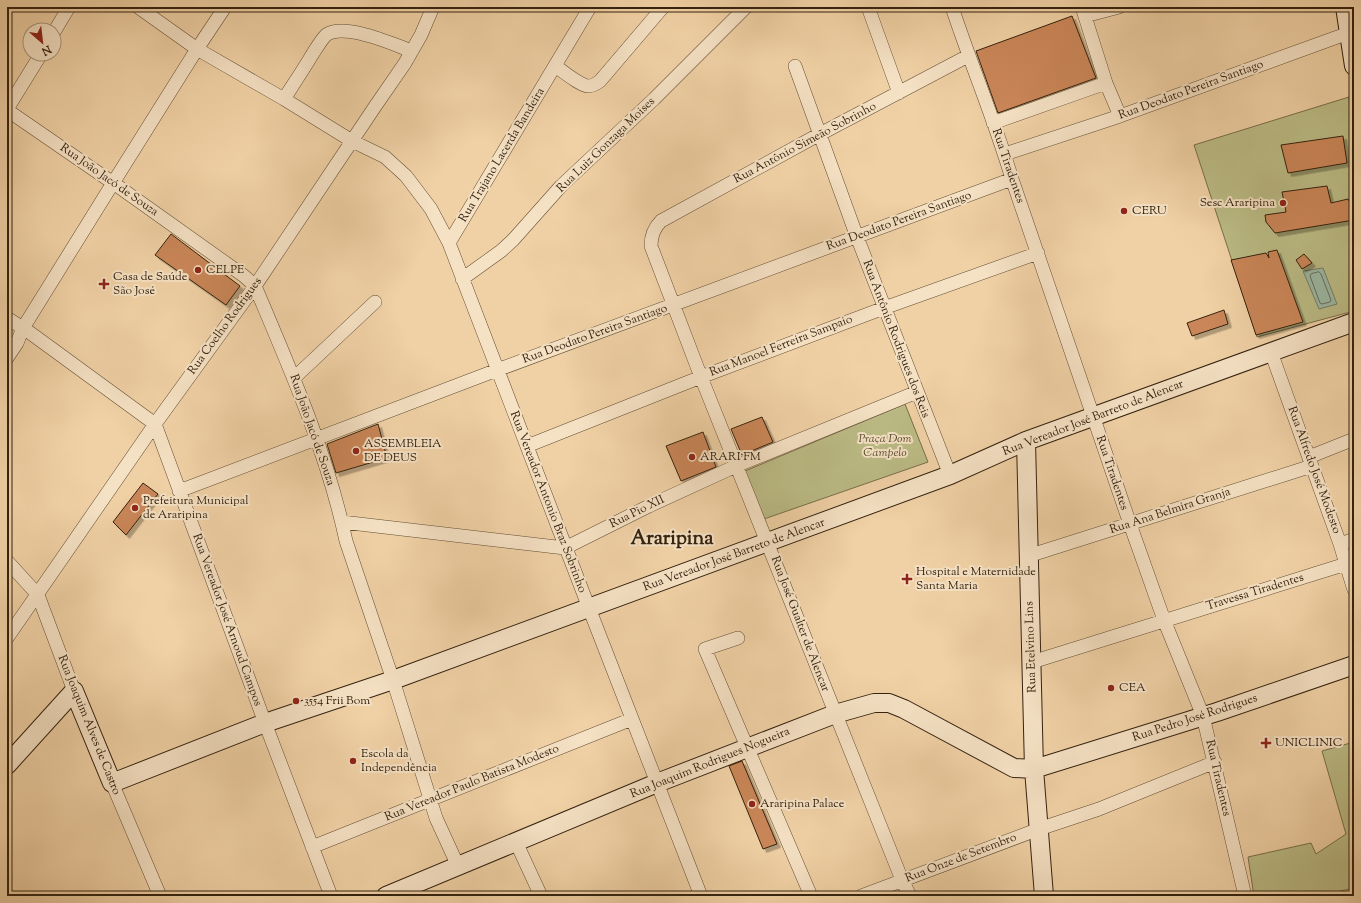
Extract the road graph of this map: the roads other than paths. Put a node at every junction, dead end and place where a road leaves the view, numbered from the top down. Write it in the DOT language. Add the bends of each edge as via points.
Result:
graph roads {
  1 [pos="69,7"];
  2 [pos="138,7"];
  3 [pos="225,7"];
  4 [pos="234,7"];
  5 [pos="433,7"];
  6 [pos="590,7"];
  7 [pos="663,7"];
  8 [pos="746,7"];
  9 [pos="868,7"];
  10 [pos="952,7"];
  11 [pos="1119,7"];
  12 [pos="1345,7"];
  13 [pos="1083,12"];
  14 [pos="60,22"];
  15 [pos="1351,32"];
  16 [pos="412,51"];
  17 [pos="201,52"];
  18 [pos="968,56"];
  19 [pos="35,62"];
  20 [pos="555,66"];
  21 [pos="795,66"];
  22 [pos="1354,66"];
  23 [pos="1106,83"];
  24 [pos="899,93"];
  25 [pos="284,99"];
  26 [pos="7,110"];
  27 [pos="1120,116"];
  28 [pos="993,123"];
  29 [pos="820,134"];
  30 [pos="352,141"];
  31 [pos="1005,154"];
  32 [pos="1012,179"];
  33 [pos="116,185"];
  34 [pos="857,237"];
  35 [pos="651,238"];
  36 [pos="449,243"];
  37 [pos="1038,253"];
  38 [pos="462,279"];
  39 [pos="255,286"];
  40 [pos="375,302"];
  41 [pos="674,305"];
  42 [pos="884,308"];
  43 [pos="7,318"];
  44 [pos="1354,322"];
  45 [pos="26,330"];
  46 [pos="1271,352"];
  47 [pos="7,358"];
  48 [pos="497,370"];
  49 [pos="701,377"];
  50 [pos="294,378"];
  51 [pos="917,392"];
  52 [pos="1092,417"];
  53 [pos="155,424"];
  54 [pos="317,438"];
  55 [pos="1354,439"];
  56 [pos="1026,441"];
  57 [pos="527,446"];
  58 [pos="1310,461"];
  59 [pos="736,466"];
  60 [pos="950,475"];
  61 [pos="179,491"];
  62 [pos="342,522"];
  63 [pos="1130,524"];
  64 [pos="1354,539"];
  65 [pos="767,543"];
  66 [pos="1340,544"];
  67 [pos="565,548"];
  68 [pos="1028,556"];
  69 [pos="7,561"];
  70 [pos="1346,564"];
  71 [pos="1354,590"];
  72 [pos="38,595"];
  73 [pos="588,608"];
  74 [pos="1164,620"];
  75 [pos="7,638"];
  76 [pos="738,638"];
  77 [pos="1032,662"];
  78 [pos="1354,665"];
  79 [pos="393,680"];
  80 [pos="74,691"];
  81 [pos="835,714"];
  82 [pos="1203,716"];
  83 [pos="632,719"];
  84 [pos="265,723"];
  85 [pos="748,748"];
  86 [pos="1215,762"];
  87 [pos="7,765"];
  88 [pos="1034,769"];
  89 [pos="112,783"];
  90 [pos="657,783"];
  91 [pos="430,800"];
  92 [pos="1038,829"];
  93 [pos="516,842"];
  94 [pos="312,847"];
  95 [pos="458,866"];
  96 [pos="902,880"];
  97 [pos="397,894"];
  98 [pos="160,896"];
  99 [pos="331,896"];
  100 [pos="541,896"];
  101 [pos="702,896"];
  102 [pos="811,896"];
  103 [pos="861,896"];
  104 [pos="910,896"];
  105 [pos="1044,896"];
  106 [pos="1245,896"];
  1 -- 14 [label="street"];
  2 -- 17 [label="street, Rua Vereador Antonio Braz Sobrinho"];
  3 -- 17 [label="street"];
  4 -- 17 [label="street"];
  5 -- 16 [label="street, Rua Coelho Rodrigues"];
  6 -- 20 [label="street, Rua Trajano Lacerda Bandeira"];
  7 -- 20 [label="street" via="594,86 582,84"];
  8 -- 38 [label="street, Rua Luiz Gonzaga Moises" via="654,99 561,186 513,240"];
  9 -- 24 [label="street"];
  10 -- 18 [label="street, Rua Tiradentes"];
  11 -- 13 [label="street"];
  12 -- 15 [label="main road"];
  13 -- 23 [label="street"];
  15 -- 22 [label="main road"];
  15 -- 27 [label="street, Rua Deodato Pereira Santiago"];
  16 -- 25 [label="street" via="354,31 333,32 326,35"];
  16 -- 30 [label="street, Rua Coelho Rodrigues"];
  17 -- 25 [label="street, Rua Vereador Antonio Braz Sobrinho"];
  17 -- 33 [label="street"];
  18 -- 24 [label="street, Rua Antônio Simeão Sobrinho"];
  18 -- 28 [label="street, Rua Tiradentes"];
  19 -- 26 [label="street"];
  20 -- 36 [label="street, Rua Trajano Lacerda Bandeira"];
  21 -- 29 [label="street, Rua Antônio Rodrigues dos Reis"];
  23 -- 27 [label="street"];
  23 -- 28 [label="street"];
  24 -- 29 [label="street, Rua Antônio Simeão Sobrinho"];
  25 -- 30 [label="street, Rua Vereador Antonio Braz Sobrinho"];
  26 -- 33 [label="street, Rua João Jacó de Souza"];
  27 -- 31 [label="street, Rua Deodato Pereira Santiago"];
  28 -- 31 [label="street, Rua Tiradentes"];
  29 -- 34 [label="street, Rua Antônio Rodrigues dos Reis"];
  29 -- 35 [label="street, Rua Antônio Simeão Sobrinho" via="661,221 654,228"];
  30 -- 36 [label="street, Rua Vereador Antonio Braz Sobrinho" via="385,157 406,176 431,209"];
  30 -- 39 [label="street, Rua Coelho Rodrigues"];
  31 -- 32 [label="street, Rua Tiradentes"];
  32 -- 34 [label="street, Rua Deodato Pereira Santiago"];
  32 -- 37 [label="street, Rua Tiradentes"];
  33 -- 39 [label="street, Rua João Jacó de Souza"];
  33 -- 45 [label="street"];
  34 -- 41 [label="street, Rua Deodato Pereira Santiago"];
  34 -- 42 [label="street, Rua Antônio Rodrigues dos Reis"];
  35 -- 41 [label="street, Rua José Gualter de Alencar" via="651,246"];
  36 -- 38 [label="street, Rua Vereador Antonio Braz Sobrinho"];
  37 -- 42 [label="street, Rua Manoel Ferreira Sampaio"];
  37 -- 52 [label="street, Rua Tiradentes"];
  38 -- 48 [label="street, Rua Vereador Antonio Braz Sobrinho"];
  39 -- 50 [label="street, Rua João Jacó de Souza"];
  39 -- 53 [label="street, Rua Coelho Rodrigues"];
  40 -- 50 [label="street"];
  41 -- 48 [label="street, Rua Deodato Pereira Santiago"];
  41 -- 49 [label="street, Rua José Gualter de Alencar"];
  42 -- 49 [label="street, Rua Manoel Ferreira Sampaio"];
  42 -- 51 [label="street, Rua Antônio Rodrigues dos Reis"];
  43 -- 45 [label="street"];
  44 -- 46 [label="main road, Rua Vereador José Barreto de Alencar"];
  45 -- 47 [label="street"];
  45 -- 53 [label="street"];
  46 -- 52 [label="main road, Rua Vereador José Barreto de Alencar"];
  46 -- 58 [label="street, Rua Alfredo José Modesto"];
  48 -- 54 [label="street, Rua Deodato Pereira Santiago"];
  48 -- 57 [label="street, Rua Vereador Antonio Braz Sobrinho"];
  49 -- 57 [label="street, Rua Manoel Ferreira Sampaio"];
  49 -- 59 [label="street, Rua José Gualter de Alencar"];
  50 -- 54 [label="street, Rua João Jacó de Souza"];
  51 -- 59 [label="street, Rua Pio XII"];
  51 -- 60 [label="street, Rua Antônio Rodrigues dos Reis"];
  52 -- 56 [label="main road, Rua Vereador José Barreto de Alencar"];
  52 -- 63 [label="street, Rua Tiradentes"];
  53 -- 61 [label="street, Rua Vereador José Arnoud Campos"];
  53 -- 72 [label="street, Rua Coelho Rodrigues"];
  54 -- 61 [label="street, Rua Deodato Pereira Santiago"];
  54 -- 62 [label="street, Rua João Jacó de Souza"];
  55 -- 58 [label="street, Rua Ana Belmira Granja"];
  56 -- 60 [label="main road, Rua Vereador José Barreto de Alencar"];
  56 -- 68 [label="main road, Rua Etelvino Lins"];
  57 -- 67 [label="street, Rua Vereador Antonio Braz Sobrinho"];
  58 -- 63 [label="street, Rua Ana Belmira Granja"];
  58 -- 66 [label="street, Rua Alfredo José Modesto"];
  59 -- 65 [label="street, Rua José Gualter de Alencar"];
  59 -- 67 [label="street, Rua Pio XII"];
  60 -- 65 [label="main road, Rua Vereador José Barreto de Alencar"];
  61 -- 84 [label="street, Rua Vereador José Arnoud Campos"];
  62 -- 67 [label="street"];
  62 -- 79 [label="street, Rua João Jacó de Souza" via="346,541"];
  63 -- 68 [label="street, Rua Ana Belmira Granja"];
  63 -- 74 [label="street, Rua Tiradentes"];
  64 -- 66 [label="street"];
  65 -- 73 [label="main road, Rua Vereador José Barreto de Alencar"];
  65 -- 81 [label="street, Rua José Gualter de Alencar"];
  66 -- 70 [label="street, Rua Alfredo José Modesto"];
  67 -- 73 [label="street, Rua Vereador Antonio Braz Sobrinho"];
  68 -- 77 [label="main road, Rua Etelvino Lins"];
  69 -- 72 [label="street, Rua Joaquim Alves de Castro"];
  70 -- 71 [label="street, Rua Alfredo José Modesto"];
  70 -- 74 [label="street, Travessa Tiradentes"];
  72 -- 75 [label="street, Rua Coelho Rodrigues"];
  72 -- 80 [label="street, Rua Joaquim Alves de Castro"];
  73 -- 79 [label="main road, Rua Vereador José Barreto de Alencar"];
  73 -- 83 [label="street, Rua Vereador Antonio Braz Sobrinho"];
  74 -- 77 [label="street, Travessa Tiradentes"];
  74 -- 82 [label="street, Rua Tiradentes"];
  76 -- 85 [label="street" via="705,649"];
  77 -- 88 [label="main road, Rua Etelvino Lins"];
  78 -- 82 [label="main road, Rua Pedro José Rodrigues"];
  79 -- 84 [label="main road, Rua Vereador José Barreto de Alencar"];
  79 -- 91 [label="street, Rua João Jacó de Souza"];
  80 -- 87 [label="main road"];
  80 -- 89 [label="main road, Rua Joaquim Alves de Castro"];
  81 -- 85 [label="main road, Rua Joaquim Rodrigues Nogueira"];
  81 -- 88 [label="main road, Rua Joaquim Rodrigues Nogueira" via="874,702 889,703 1014,768"];
  81 -- 96 [label="street, Rua José Gualter de Alencar"];
  82 -- 86 [label="street, Rua Tiradentes"];
  82 -- 88 [label="main road, Rua Pedro José Rodrigues"];
  83 -- 90 [label="street, Rua Vereador Antonio Braz Sobrinho"];
  83 -- 91 [label="street, Rua Vereador Paulo Batista Modesto"];
  84 -- 89 [label="main road, Rua Vereador José Barreto de Alencar"];
  84 -- 94 [label="street, Rua Vereador José Arnoud Campos"];
  85 -- 90 [label="main road, Rua Joaquim Rodrigues Nogueira"];
  85 -- 102 [label="street"];
  86 -- 92 [label="street, Rua Onze de Setembro" via="1099,809"];
  86 -- 106 [label="street, Rua Tiradentes"];
  88 -- 92 [label="main road, Rua Etelvino Lins"];
  89 -- 98 [label="street, Rua Joaquim Alves de Castro"];
  90 -- 93 [label="main road, Rua Joaquim Rodrigues Nogueira"];
  90 -- 101 [label="street, Rua Vereador Antonio Braz Sobrinho"];
  91 -- 94 [label="street, Rua Vereador Paulo Batista Modesto"];
  91 -- 95 [label="street, Rua João Jacó de Souza"];
  92 -- 96 [label="street, Rua Onze de Setembro"];
  92 -- 105 [label="main road, Rua Etelvino Lins"];
  93 -- 95 [label="main road, Rua Joaquim Rodrigues Nogueira"];
  93 -- 100 [label="street"];
  94 -- 99 [label="street, Rua Vereador José Arnoud Campos"];
  95 -- 97 [label="main road, Rua Joaquim Rodrigues Nogueira"];
  96 -- 103 [label="street, Rua Onze de Setembro"];
  96 -- 104 [label="street, Rua José Gualter de Alencar"];
}
